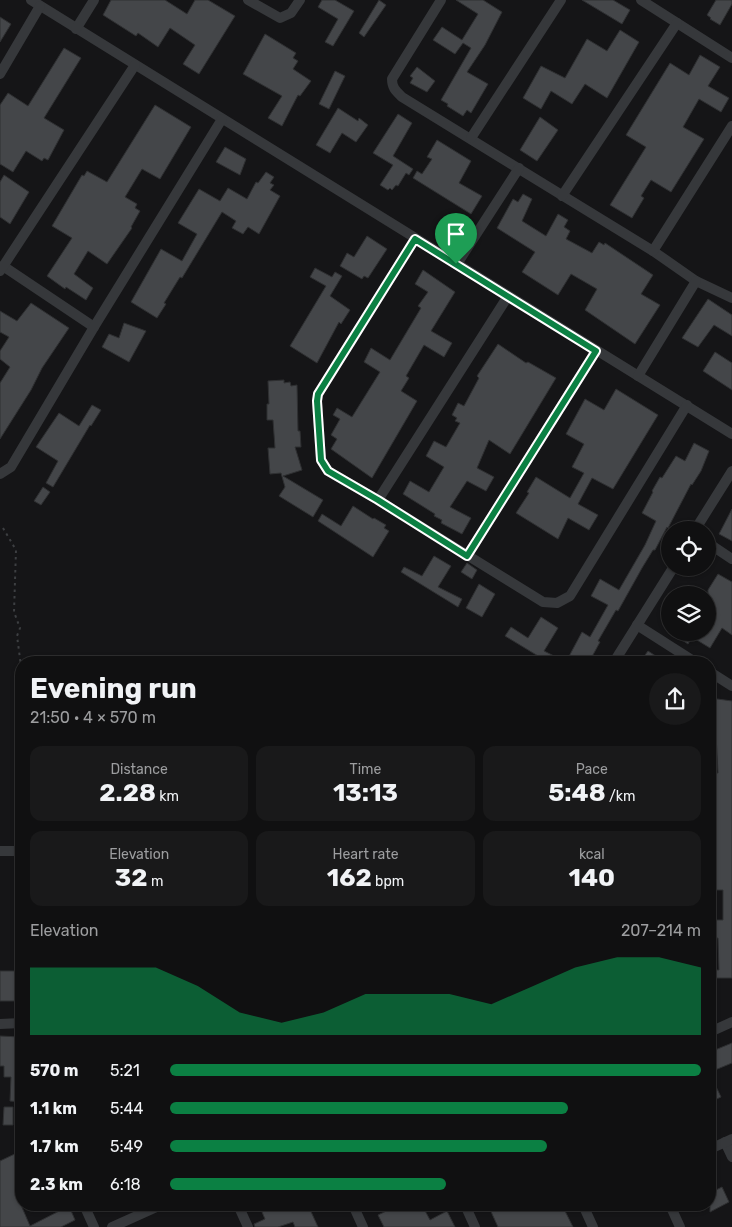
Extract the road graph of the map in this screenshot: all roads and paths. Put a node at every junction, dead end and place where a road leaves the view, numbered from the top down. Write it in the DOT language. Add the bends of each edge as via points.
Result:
graph roads {
  1 [pos="31,0"];
  2 [pos="94,0"];
  3 [pos="248,0"];
  4 [pos="300,0"];
  5 [pos="441,0"];
  6 [pos="561,0"];
  7 [pos="641,0"];
  8 [pos="40,6"];
  9 [pos="677,23"];
  10 [pos="76,30"];
  11 [pos="732,58"];
  12 [pos="135,65"];
  13 [pos="0,74"];
  14 [pos="222,119"];
  15 [pos="732,126"];
  16 [pos="471,138"];
  17 [pos="518,168"];
  18 [pos="562,196"];
  19 [pos="415,239"];
  20 [pos="653,251"];
  21 [pos="456,264"];
  22 [pos="1,269"];
  23 [pos="696,282"];
  24 [pos="508,296"];
  25 [pos="732,298"];
  26 [pos="94,326"];
  27 [pos="596,351"];
  28 [pos="638,376"];
  29 [pos="686,406"];
  30 [pos="732,434"];
  31 [pos="732,471"];
  32 [pos="0,474"];
  33 [pos="378,500"];
  34 [pos="701,521"];
  35 [pos="2,528"];
  36 [pos="716,549"];
  37 [pos="467,556"];
  38 [pos="732,559"];
  39 [pos="668,576"];
  40 [pos="638,625"];
  41 [pos="18,656"];
  42 [pos="618,656"];
  43 [pos="687,656"];
  44 [pos="716,676"];
  45 [pos="732,686"];
  46 [pos="0,851"];
  47 [pos="15,851"];
  48 [pos="732,1022"];
  49 [pos="15,1023"];
  50 [pos="0,1024"];
  51 [pos="716,1029"];
  52 [pos="729,1140"];
  53 [pos="716,1146"];
  54 [pos="732,1157"];
  55 [pos="87,1211"];
  56 [pos="151,1211"];
  57 [pos="241,1211"];
  58 [pos="356,1211"];
  59 [pos="468,1211"];
  60 [pos="586,1211"];
  61 [pos="673,1211"];
  62 [pos="129,1224"];
  63 [pos="94,1227"];
  64 [pos="112,1227"];
  65 [pos="248,1227"];
  66 [pos="363,1227"];
  67 [pos="475,1227"];
  68 [pos="593,1227"];
  69 [pos="680,1227"];
  1 -- 8 [label="street"];
  2 -- 10 [label="street"];
  3 -- 4 [label="street" via="280,18 291,14"];
  5 -- 16 [label="street" via="392,79 392,86 402,97"];
  6 -- 16 [label="street"];
  7 -- 9 [label="street"];
  8 -- 10 [label="street"];
  8 -- 13 [label="street"];
  9 -- 11 [label="street"];
  9 -- 18 [label="street"];
  10 -- 12 [label="street"];
  12 -- 14 [label="street"];
  12 -- 22 [label="street"];
  14 -- 19 [label="street"];
  14 -- 26 [label="street"];
  15 -- 20 [label="street"];
  16 -- 17 [label="street"];
  17 -- 18 [label="street"];
  17 -- 21 [label="street"];
  18 -- 20 [label="street"];
  19 -- 21 [label="street"];
  19 -- 33 [label="street" via="318,394 317,401 323,466"];
  20 -- 23 [label="street"];
  21 -- 24 [label="street"];
  22 -- 26 [label="street"];
  23 -- 25 [label="street"];
  23 -- 28 [label="street"];
  24 -- 27 [label="street"];
  24 -- 33 [label="street"];
  26 -- 32 [label="street" via="11,467"];
  27 -- 28 [label="street"];
  27 -- 37 [label="street"];
  28 -- 29 [label="street"];
  29 -- 30 [label="street"];
  29 -- 37 [label="street" via="570,596 557,603 543,602"];
  31 -- 34 [label="street"];
  33 -- 37 [label="street"];
  35 -- 41 [label="path" via="16,550 14,612 20,628 17,636"];
  36 -- 38 [label="street"];
  39 -- 40 [label="street"];
  40 -- 42 [label="street"];
  40 -- 43 [label="street"];
  44 -- 45 [label="street"];
  46 -- 47 [label="street"];
  48 -- 51 [label="street"];
  49 -- 50 [label="street"];
  52 -- 53 [label="street"];
  52 -- 54 [label="street"];
  55 -- 63 [label="street"];
  56 -- 62 [label="street"];
  57 -- 65 [label="street"];
  58 -- 66 [label="street"];
  59 -- 67 [label="street"];
  60 -- 68 [label="street"];
  61 -- 69 [label="street"];
  62 -- 64 [label="street"];
}
